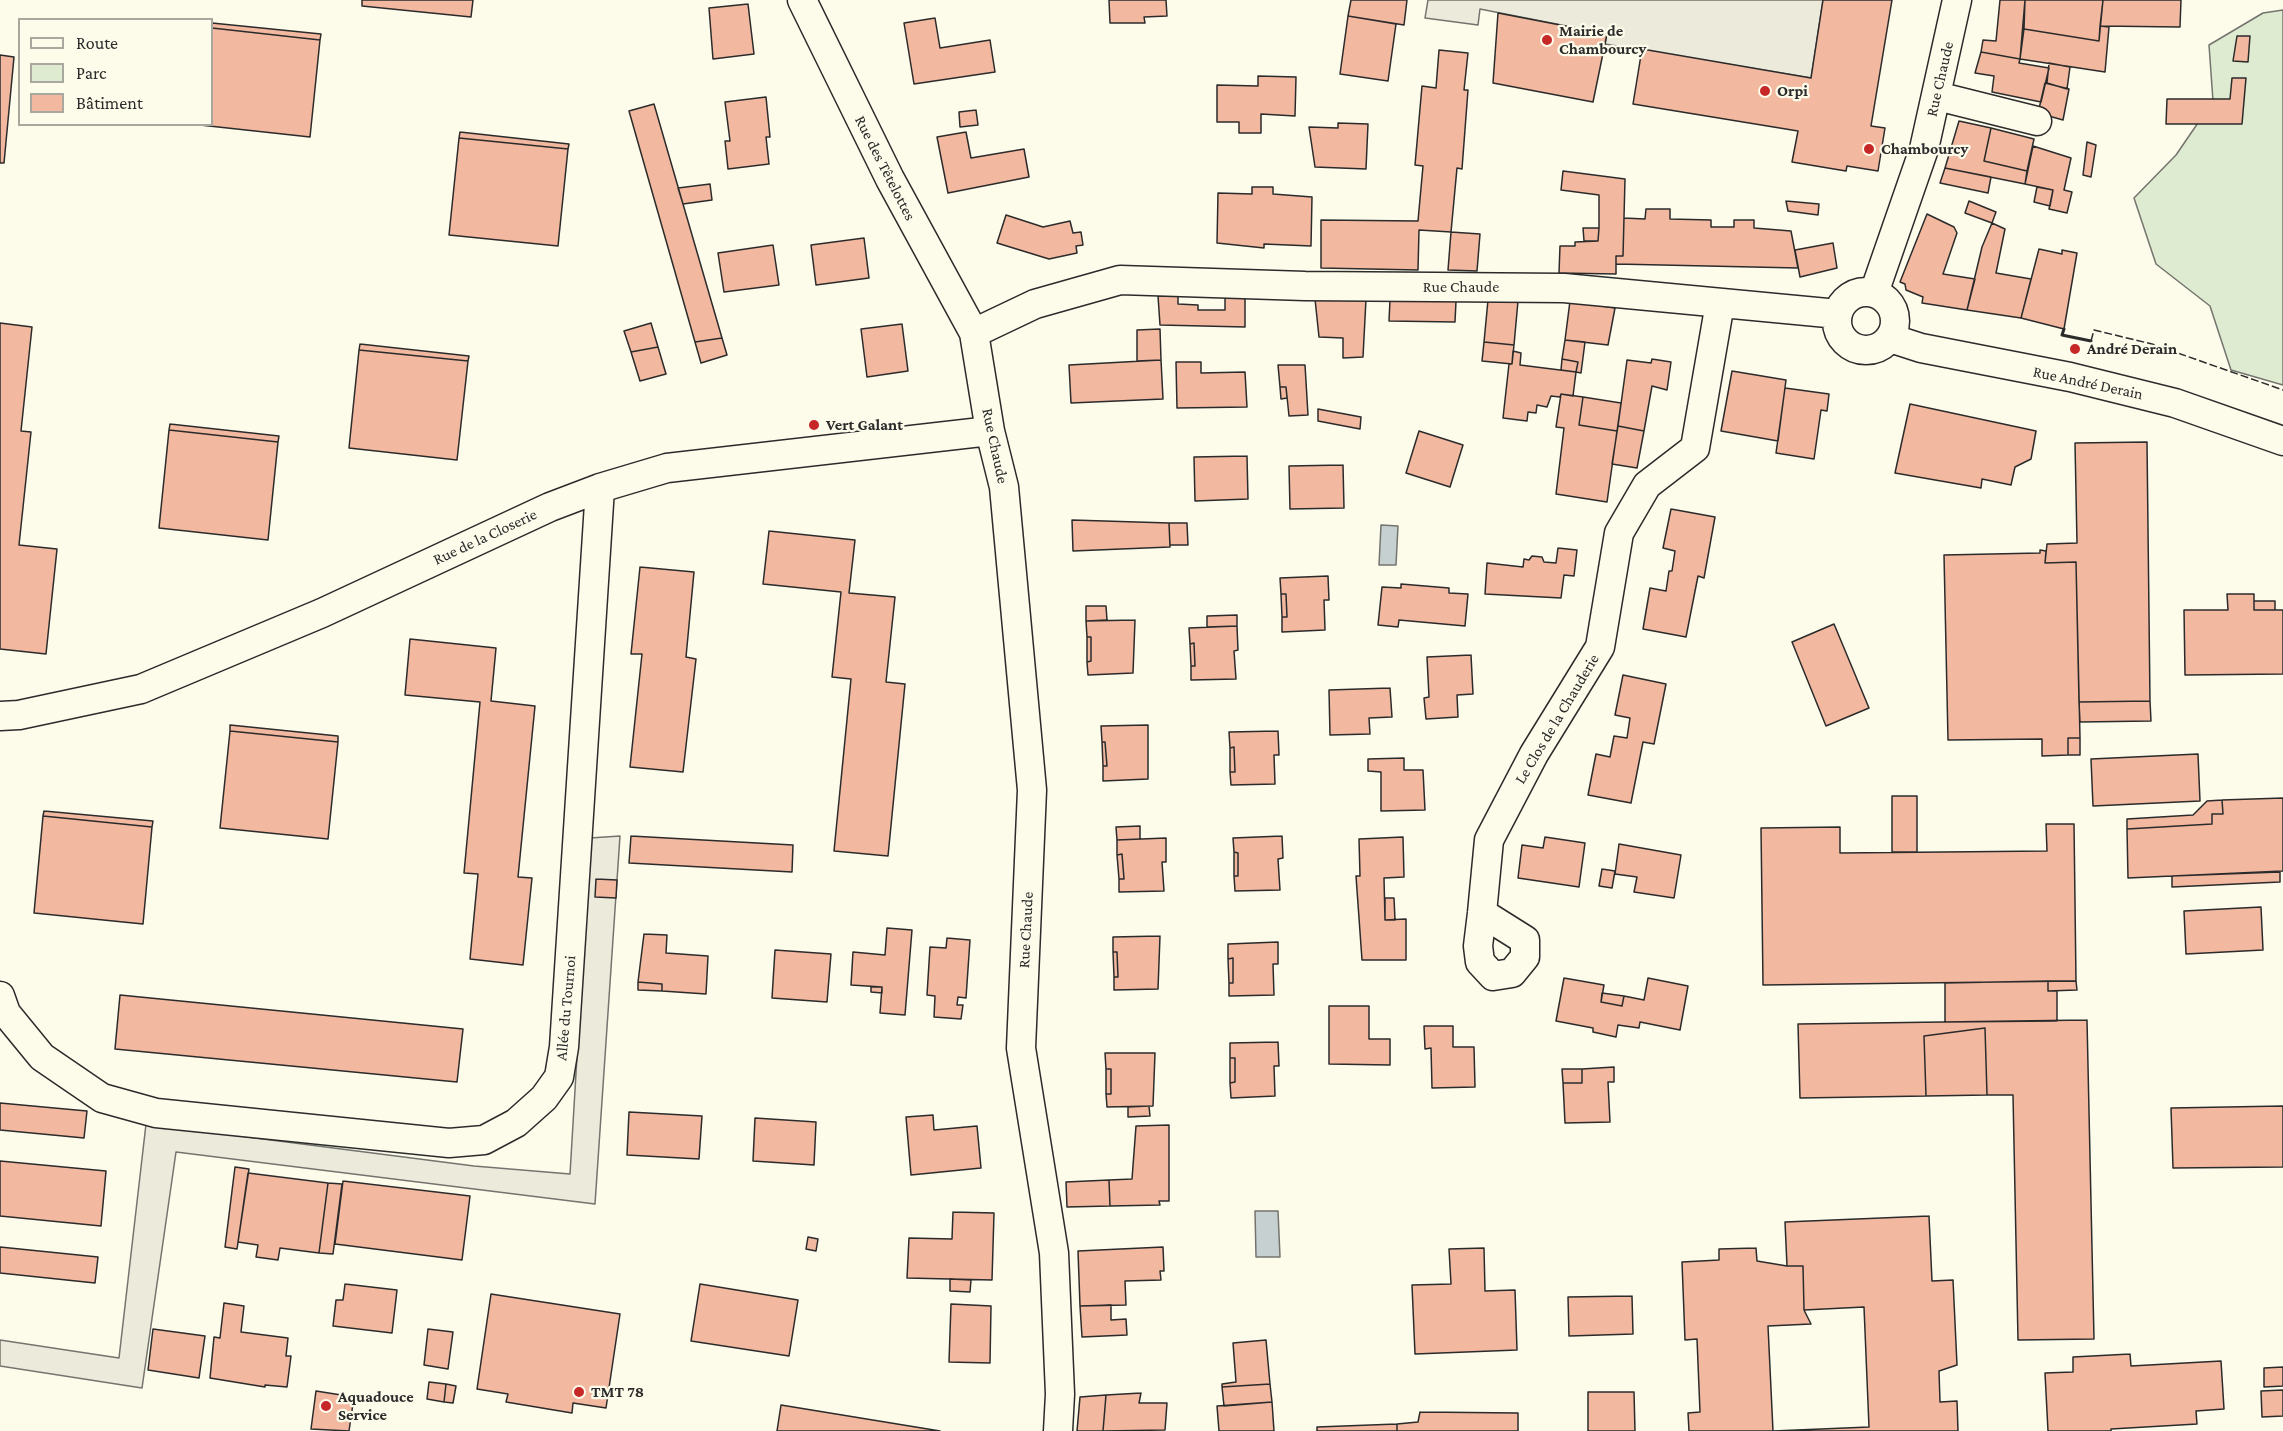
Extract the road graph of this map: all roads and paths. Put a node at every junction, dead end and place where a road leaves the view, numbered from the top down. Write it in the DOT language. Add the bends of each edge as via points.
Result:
graph roads {
  1 [pos="802,0"];
  2 [pos="1957,0"];
  3 [pos="1937,96"];
  4 [pos="2037,121"];
  5 [pos="1874,293"];
  6 [pos="1720,303"];
  7 [pos="1838,314"];
  8 [pos="974,333"];
  9 [pos="1890,338"];
  10 [pos="990,431"];
  11 [pos="2283,441"];
  12 [pos="600,488"];
  13 [pos="0,716"];
  14 [pos="1482,913"];
  15 [pos="0,996"];
  16 [pos="1058,1431"];
  1 -- 8 [label="street, Rue des Têtelottes" via="895,189"];
  2 -- 3 [label="street, Rue Chaude"];
  3 -- 4 [label="street"];
  3 -- 5 [label="street, Rue Chaude" via="1924,149"];
  5 -- 7 [label="street" via="1847,298"];
  5 -- 9 [label="street" via="1894,311"];
  6 -- 7 [label="street, Rue Chaude"];
  6 -- 8 [label="street, Rue Chaude" via="1564,288 1120,280 1035,304"];
  6 -- 14 [label="street, Le Clos de la Chauderie" via="1695,448 1647,485 1619,533 1600,647 1534,754 1489,840"];
  7 -- 9 [label="street" via="1839,334 1853,348 1873,350"];
  8 -- 10 [label="street, Rue Chaude"];
  9 -- 11 [label="street, Rue André Derain" via="2175,403"];
  10 -- 12 [label="street, Rue de la Closerie" via="667,468"];
  10 -- 16 [label="street, Rue Chaude" via="1004,487 1032,790 1020,1048 1054,1253"];
  12 -- 13 [label="street, Rue de la Closerie" via="141,689"];
  12 -- 15 [label="street, Allée du Tournoi" via="564,1047 559,1077 544,1098 516,1124 484,1140 450,1143 156,1113 102,1098 42,1057 6,1013"];
}
